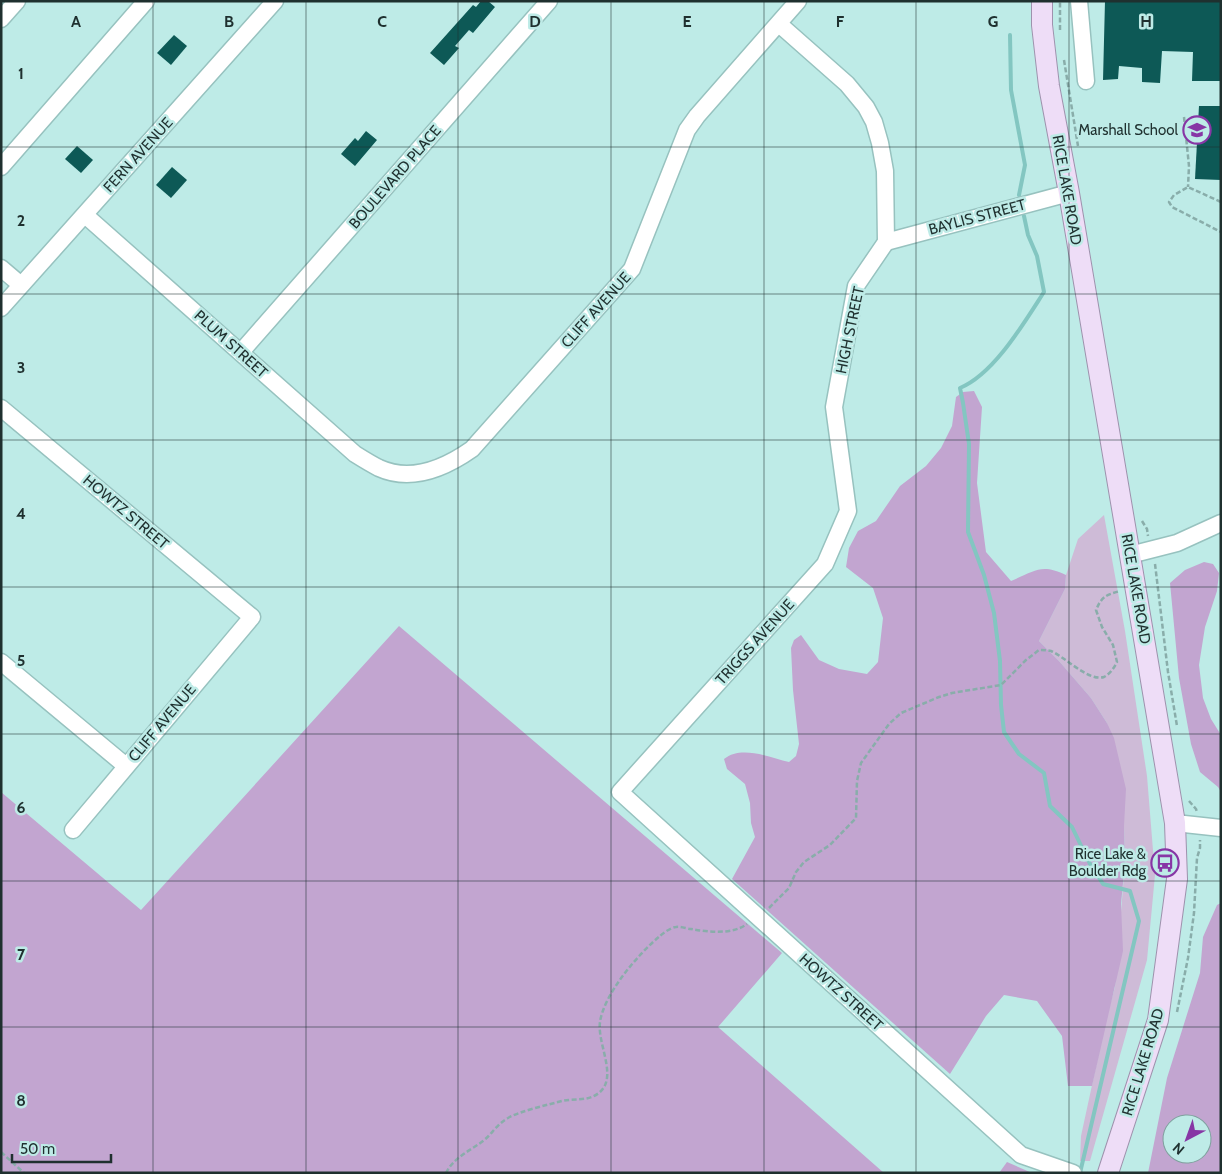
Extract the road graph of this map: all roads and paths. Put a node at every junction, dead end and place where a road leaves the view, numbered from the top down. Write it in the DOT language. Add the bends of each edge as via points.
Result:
graph roads {
  1 [pos="17,1"];
  2 [pos="146,1"];
  3 [pos="275,1"];
  4 [pos="549,1"];
  5 [pos="798,1"];
  6 [pos="1042,1"];
  7 [pos="1079,1"];
  8 [pos="1,19"];
  9 [pos="778,24"];
  10 [pos="1086,81"];
  11 [pos="1184,117"];
  12 [pos="1,167"];
  13 [pos="1188,187"];
  14 [pos="1068,193"];
  15 [pos="1221,202"];
  16 [pos="85,214"];
  17 [pos="1221,232"];
  18 [pos="886,242"];
  19 [pos="1,268"];
  20 [pos="21,285"];
  21 [pos="1,308"];
  22 [pos="241,352"];
  23 [pos="1,408"];
  24 [pos="380,468"];
  25 [pos="842,473"];
  26 [pos="1221,523"];
  27 [pos="1130,556"];
  28 [pos="1156,569"];
  29 [pos="1120,591"];
  30 [pos="252,617"];
  31 [pos="1,662"];
  32 [pos="1177,727"];
  33 [pos="126,766"];
  34 [pos="620,792"];
  35 [pos="1188,794"];
  36 [pos="1196,809"];
  37 [pos="1175,823"];
  38 [pos="1221,828"];
  39 [pos="73,830"];
  40 [pos="758,917"];
  41 [pos="1,1152"];
  42 [pos="24,1173"];
  43 [pos="446,1173"];
  44 [pos="1073,1173"];
  45 [pos="1108,1173"];
  1 -- 8 [label="street"];
  2 -- 12 [label="street"];
  3 -- 16 [label="street, FERN AVENUE"];
  4 -- 22 [label="street, BOULEVARD PLACE"];
  5 -- 9 [label="street, CLIFF AVENUE"];
  6 -- 14 [label="main road, RICE LAKE ROAD" via="1048,86"];
  7 -- 10 [label="street"];
  9 -- 18 [label="street" via="847,84 874,122 886,171"];
  9 -- 24 [label="street, CLIFF AVENUE" via="687,130 632,268 472,449 454,462 434,470 412,474"];
  11 -- 13 [label="path"];
  13 -- 15 [label="path"];
  13 -- 17 [label="path" via="1174,195 1169,202 1172,207"];
  14 -- 18 [label="street, BAYLIS STREET"];
  14 -- 27 [label="main road, RICE LAKE ROAD"];
  16 -- 20 [label="street, FERN AVENUE"];
  16 -- 22 [label="street, PLUM STREET"];
  18 -- 25 [label="street, HIGH STREET" via="856,286 834,407"];
  19 -- 20 [label="street"];
  20 -- 21 [label="street, FERN AVENUE"];
  22 -- 24 [label="street, PLUM STREET" via="355,454"];
  23 -- 30 [label="street, HOWTZ STREET"];
  25 -- 34 [label="street, TRIGGS AVENUE" via="848,511 825,564"];
  26 -- 27 [label="street" via="1177,543"];
  27 -- 37 [label="main road, RICE LAKE ROAD"];
  28 -- 32 [label="path"];
  29 -- 40 [label="path" via="1106,595 1096,610 1113,644 1117,662 1104,677 1096,678 1050,651 1039,650 1000,685 952,693 915,706 889,724 861,763 856,818 830,845 804,862 789,888"];
  30 -- 33 [label="street, CLIFF AVENUE"];
  31 -- 33 [label="street"];
  33 -- 39 [label="street, CLIFF AVENUE"];
  34 -- 40 [label="street, HOWTZ STREET"];
  35 -- 36 [label="path"];
  37 -- 38 [label="street"];
  37 -- 45 [label="main road, RICE LAKE ROAD" via="1177,879 1158,1020"];
  40 -- 43 [label="path" via="742,928 719,931 676,927 661,935 626,971 601,1019 599,1033 608,1070 607,1082 600,1092 589,1099 564,1101 508,1118 454,1161"];
  40 -- 44 [label="street, HOWTZ STREET" via="1021,1154"];
  41 -- 42 [label="path"];
}
